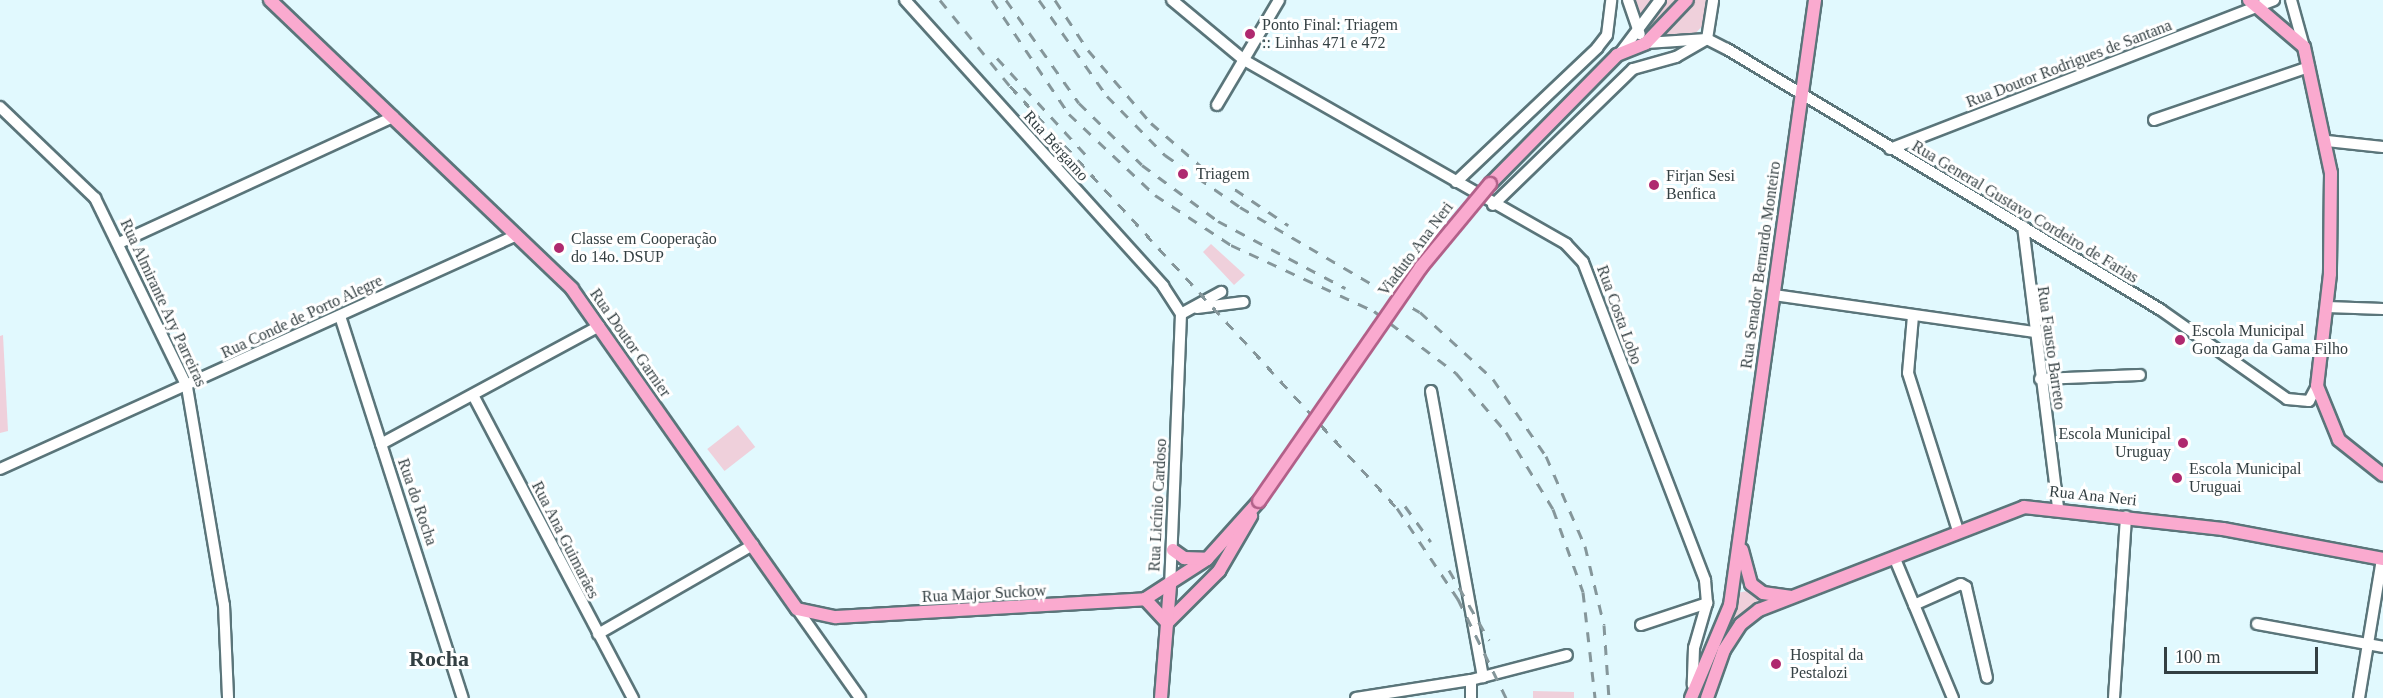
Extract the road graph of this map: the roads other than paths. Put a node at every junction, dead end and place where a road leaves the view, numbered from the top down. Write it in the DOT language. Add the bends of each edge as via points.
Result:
graph roads {
  1 [pos="270,0"];
  2 [pos="905,0"];
  3 [pos="1172,0"];
  4 [pos="1279,0"];
  5 [pos="1611,0"];
  6 [pos="1628,0"];
  7 [pos="1660,0"];
  8 [pos="1687,0"];
  9 [pos="1713,0"];
  10 [pos="1815,0"];
  11 [pos="2249,0"];
  12 [pos="2274,0"];
  13 [pos="2291,0"];
  14 [pos="2260,8"];
  15 [pos="1707,39"];
  16 [pos="1648,40"];
  17 [pos="2304,47"];
  18 [pos="1668,59"];
  19 [pos="1244,60"];
  20 [pos="2308,67"];
  21 [pos="1801,92"];
  22 [pos="1217,105"];
  23 [pos="0,107"];
  24 [pos="393,117"];
  25 [pos="2154,120"];
  26 [pos="2327,141"];
  27 [pos="2383,147"];
  28 [pos="1890,149"];
  29 [pos="1456,182"];
  30 [pos="1492,204"];
  31 [pos="2023,226"];
  32 [pos="517,235"];
  33 [pos="119,243"];
  34 [pos="1221,292"];
  35 [pos="1774,295"];
  36 [pos="1244,302"];
  37 [pos="2327,307"];
  38 [pos="1197,308"];
  39 [pos="2383,309"];
  40 [pos="1180,314"];
  41 [pos="340,316"];
  42 [pos="1913,316"];
  43 [pos="599,326"];
  44 [pos="2033,332"];
  45 [pos="2140,375"];
  46 [pos="2040,379"];
  47 [pos="2317,386"];
  48 [pos="187,387"];
  49 [pos="1431,391"];
  50 [pos="473,394"];
  51 [pos="381,444"];
  52 [pos="0,469"];
  53 [pos="2383,475"];
  54 [pos="1256,507"];
  55 [pos="2058,508"];
  56 [pos="2126,516"];
  57 [pos="1958,531"];
  58 [pos="1740,534"];
  59 [pos="753,545"];
  60 [pos="1173,550"];
  61 [pos="1207,559"];
  62 [pos="1895,559"];
  63 [pos="2383,559"];
  64 [pos="1170,585"];
  65 [pos="1812,593"];
  66 [pos="1145,599"];
  67 [pos="1707,603"];
  68 [pos="1914,605"];
  69 [pos="796,609"];
  70 [pos="1167,623"];
  71 [pos="2257,624"];
  72 [pos="1641,626"];
  73 [pos="598,634"];
  74 [pos="2371,643"];
  75 [pos="2383,647"];
  76 [pos="1567,655"];
  77 [pos="1483,677"];
  78 [pos="1987,678"];
  79 [pos="1471,680"];
  80 [pos="1692,692"];
  81 [pos="1405,694"];
  82 [pos="1951,696"];
  83 [pos="228,698"];
  84 [pos="463,698"];
  85 [pos="633,698"];
  86 [pos="860,698"];
  87 [pos="1161,698"];
  88 [pos="1356,698"];
  89 [pos="1471,698"];
  90 [pos="1707,698"];
  91 [pos="2114,698"];
  92 [pos="2359,698"];
  1 -- 24 [label="main road, Rua Doutor Garnier"];
  2 -- 40 [label="street, Rua Bérgamo" via="1163,286"];
  3 -- 19 [label="street, Rua Costa Lobo"];
  4 -- 19 [label="street"];
  5 -- 29 [label="street" via="1606,35 1597,48"];
  6 -- 16 [label="street"];
  7 -- 16 [label="street"];
  8 -- 16 [label="main road"];
  9 -- 15 [label="street"];
  10 -- 21 [label="main road, Rua Senador Bernardo Monteiro"];
  11 -- 14 [label="main road"];
  12 -- 14 [label="street, Rua Doutor Rodrigues de Santana"];
  13 -- 17 [label="street"];
  14 -- 17 [label="main road"];
  14 -- 28 [label="street, Rua Doutor Rodrigues de Santana"];
  15 -- 16 [label="street"];
  15 -- 18 [label="street"];
  15 -- 21 [label="street, Rua General Gustavo Cordeiro de Farias"];
  16 -- 18 [label="street"];
  16 -- 54 [label="main road, Viaduto Ana Neri, bridge" via="1617,55 1490,184 1421,267"];
  17 -- 20 [label="main road"];
  18 -- 30 [label="street" via="1633,69"];
  19 -- 22 [label="street"];
  19 -- 29 [label="street, Rua Costa Lobo"];
  20 -- 25 [label="street"];
  20 -- 26 [label="main road"];
  21 -- 28 [label="street, Rua General Gustavo Cordeiro de Farias"];
  21 -- 35 [label="main road, Rua Senador Bernardo Monteiro"];
  23 -- 33 [label="street, Rua Almirante Ary Parreiras" via="95,198"];
  24 -- 32 [label="main road, Rua Doutor Garnier"];
  24 -- 33 [label="street"];
  26 -- 27 [label="street"];
  26 -- 37 [label="main road" via="2332,217"];
  28 -- 31 [label="street, Rua General Gustavo Cordeiro de Farias"];
  29 -- 30 [label="street, Rua Costa Lobo"];
  30 -- 67 [label="street, Rua Costa Lobo" via="1566,244 1583,262 1705,580"];
  31 -- 44 [label="street, Rua Fausto Barreto"];
  31 -- 47 [label="street, Rua General Gustavo Cordeiro de Farias" via="2191,330 2287,399 2309,400"];
  32 -- 41 [label="street, Rua Conde de Porto Alegre"];
  32 -- 43 [label="main road, Rua Doutor Garnier" via="572,289"];
  33 -- 48 [label="street, Rua Almirante Ary Parreiras"];
  34 -- 38 [label="street"];
  35 -- 42 [label="street"];
  35 -- 58 [label="main road, Rua Senador Bernardo Monteiro"];
  36 -- 38 [label="street"];
  37 -- 39 [label="street"];
  37 -- 47 [label="main road"];
  38 -- 40 [label="street"];
  40 -- 60 [label="street, Rua Licínio Cardoso"];
  41 -- 48 [label="street, Rua Conde de Porto Alegre"];
  41 -- 51 [label="street, Rua do Rocha"];
  42 -- 44 [label="street"];
  42 -- 57 [label="street" via="1908,373"];
  43 -- 50 [label="street"];
  43 -- 59 [label="main road, Rua Doutor Garnier"];
  44 -- 46 [label="street, Rua Fausto Barreto"];
  45 -- 46 [label="street"];
  46 -- 55 [label="street, Rua Fausto Barreto"];
  47 -- 53 [label="main road" via="2338,440"];
  48 -- 52 [label="street, Rua Conde de Porto Alegre"];
  48 -- 83 [label="street, Rua Almirante Ary Parreiras" via="224,604"];
  49 -- 77 [label="street"];
  50 -- 51 [label="street"];
  50 -- 73 [label="street, Rua Ana Guimarães"];
  51 -- 84 [label="street, Rua do Rocha"];
  54 -- 61 [label="main road, Viaduto Ana Neri"];
  54 -- 70 [label="main road, Viaduto Ana Neri" via="1246,531 1219,572"];
  55 -- 56 [label="main road, Rua Ana Neri"];
  55 -- 57 [label="main road, Rua Ana Neri" via="2024,507"];
  56 -- 63 [label="main road, Rua Ana Neri"];
  56 -- 91 [label="street"];
  57 -- 62 [label="main road, Rua Ana Neri"];
  58 -- 65 [label="main road" via="1751,584 1778,597"];
  58 -- 80 [label="main road, Rua Senador Bernardo Monteiro" via="1730,605"];
  59 -- 69 [label="main road, Rua Doutor Garnier"];
  59 -- 73 [label="street"];
  60 -- 61 [label="main road" via="1184,558"];
  60 -- 64 [label="street, Rua Licínio Cardoso"];
  61 -- 64 [label="main road, Viaduto Ana Neri"];
  62 -- 65 [label="main road, Rua Ana Neri"];
  62 -- 68 [label="street"];
  63 -- 74 [label="street"];
  64 -- 66 [label="main road, Rua Major Suckow"];
  64 -- 70 [label="main road, Rua Licínio Cardoso"];
  65 -- 90 [label="main road" via="1759,610 1741,624 1713,671"];
  66 -- 69 [label="main road, Rua Major Suckow" via="857,617 817,616"];
  66 -- 70 [label="main road"];
  67 -- 72 [label="street"];
  67 -- 80 [label="street, Rua Costa Lobo" via="1694,648"];
  68 -- 78 [label="street" via="1961,584 1966,587"];
  68 -- 82 [label="street"];
  69 -- 86 [label="street, Rua Doutor Garnier"];
  70 -- 87 [label="main road, Rua Licínio Cardoso"];
  71 -- 74 [label="street"];
  73 -- 85 [label="street, Rua Ana Guimarães"];
  74 -- 75 [label="street"];
  74 -- 92 [label="street"];
  76 -- 77 [label="street"];
  77 -- 79 [label="street"];
  79 -- 81 [label="street"];
  79 -- 89 [label="street"];
  81 -- 88 [label="street"];
}
